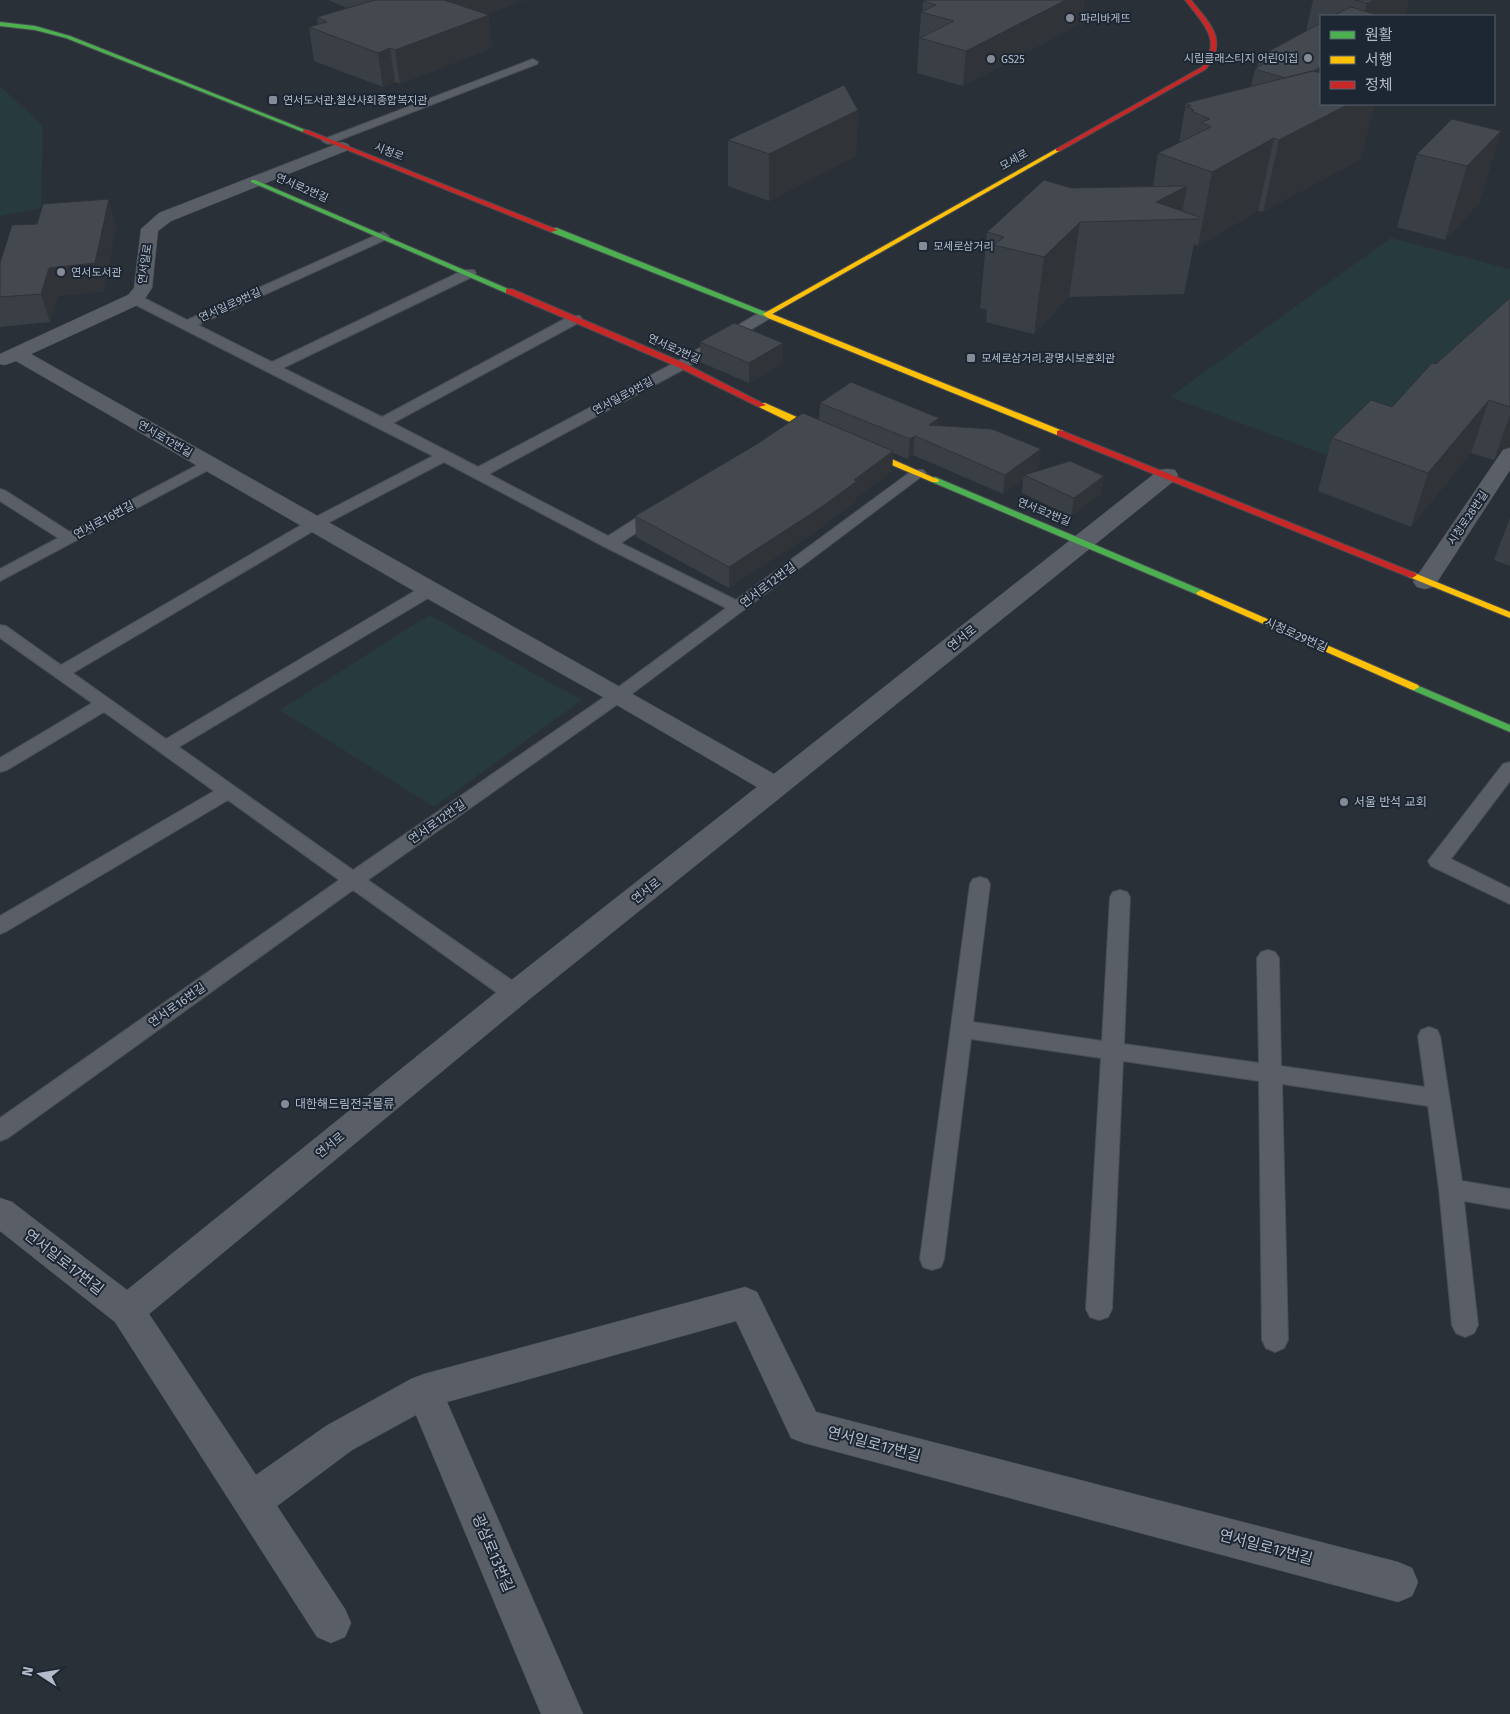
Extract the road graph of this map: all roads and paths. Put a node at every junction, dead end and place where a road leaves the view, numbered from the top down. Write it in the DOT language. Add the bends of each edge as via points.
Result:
graph roads {
  1 [pos="1188,0"];
  2 [pos="0,24"];
  3 [pos="533,62"];
  4 [pos="335,144"];
  5 [pos="253,181"];
  6 [pos="383,236"];
  7 [pos="469,273"];
  8 [pos="135,299"];
  9 [pos="767,314"];
  10 [pos="575,319"];
  11 [pos="187,325"];
  12 [pos="8,358"];
  13 [pos="681,365"];
  14 [pos="271,368"];
  15 [pos="795,421"];
  16 [pos="382,423"];
  17 [pos="778,432"];
  18 [pos="1510,454"];
  19 [pos="444,456"];
  20 [pos="209,464"];
  21 [pos="477,474"];
  22 [pos="918,474"];
  23 [pos="1167,475"];
  24 [pos="0,494"];
  25 [pos="674,500"];
  26 [pos="314,524"];
  27 [pos="69,538"];
  28 [pos="609,542"];
  29 [pos="1083,542"];
  30 [pos="0,576"];
  31 [pos="1425,582"];
  32 [pos="429,590"];
  33 [pos="738,607"];
  34 [pos="1510,615"];
  35 [pos="0,630"];
  36 [pos="61,673"];
  37 [pos="619,695"];
  38 [pos="104,704"];
  39 [pos="1510,728"];
  40 [pos="166,748"];
  41 [pos="0,766"];
  42 [pos="1510,768"];
  43 [pos="777,787"];
  44 [pos="229,791"];
  45 [pos="354,880"];
  46 [pos="980,884"];
  47 [pos="1510,897"];
  48 [pos="1120,898"];
  49 [pos="0,926"];
  50 [pos="1268,958"];
  51 [pos="515,994"];
  52 [pos="962,1029"];
  53 [pos="1429,1036"];
  54 [pos="1112,1050"];
  55 [pos="1270,1073"];
  56 [pos="1437,1098"];
  57 [pos="0,1131"];
  58 [pos="1451,1189"];
  59 [pos="1510,1199"];
  60 [pos="0,1212"];
  61 [pos="932,1259"];
  62 [pos="1099,1309"];
  63 [pos="127,1311"];
  64 [pos="1465,1325"];
  65 [pos="1275,1340"];
  66 [pos="424,1391"];
  67 [pos="252,1501"];
  68 [pos="1398,1582"];
  69 [pos="331,1623"];
  70 [pos="562,1714"];
  1 -- 9 [label="street, 모세로" via="1211,32 1216,45 1213,57 1204,68"];
  2 -- 4 [label="street, 시청로" via="35,28 68,37"];
  3 -- 4 [label="lane"];
  4 -- 5 [label="street, 연서일로"];
  4 -- 9 [label="street, 시청로"];
  5 -- 6 [label="street, 연서로2번길"];
  5 -- 8 [label="street, 연서일로" via="165,218 150,229 143,288"];
  6 -- 7 [label="street, 연서로2번길"];
  6 -- 11 [label="lane, 연서일로9번길"];
  7 -- 10 [label="street, 연서로2번길"];
  7 -- 14 [label="lane"];
  8 -- 11 [label="lane, 연서일로9번길"];
  8 -- 12 [label="street, 연서일로"];
  9 -- 13 [label="lane, 연서일로9번길"];
  9 -- 23 [label="street, 시청로"];
  10 -- 13 [label="street, 연서로2번길"];
  10 -- 16 [label="lane"];
  11 -- 14 [label="lane, 연서일로9번길"];
  12 -- 20 [label="street, 연서로12번길"];
  13 -- 15 [label="street, 연서로2번길"];
  13 -- 21 [label="lane, 연서일로9번길"];
  14 -- 16 [label="lane, 연서일로9번길"];
  15 -- 17 [label="lane"];
  15 -- 22 [label="street, 연서로2번길"];
  16 -- 19 [label="lane, 연서일로9번길"];
  18 -- 31 [label="street, 시청로28번길"];
  19 -- 21 [label="lane, 연서일로9번길"];
  19 -- 26 [label="lane"];
  20 -- 26 [label="street, 연서로12번길"];
  20 -- 27 [label="lane, 연서로16번길"];
  21 -- 28 [label="lane, 연서일로9번길"];
  22 -- 29 [label="street, 연서로2번길"];
  22 -- 33 [label="lane, 연서로12번길"];
  23 -- 29 [label="street, 연서로"];
  23 -- 31 [label="street, 시청로"];
  24 -- 27 [label="lane"];
  25 -- 28 [label="lane"];
  26 -- 32 [label="street, 연서로12번길"];
  26 -- 36 [label="lane"];
  27 -- 30 [label="lane, 연서로16번길"];
  28 -- 33 [label="lane, 연서일로9번길"];
  29 -- 39 [label="street, 시청로29번길"];
  29 -- 43 [label="street, 연서로"];
  31 -- 34 [label="street, 시청로"];
  32 -- 37 [label="street, 연서로12번길"];
  32 -- 40 [label="lane"];
  33 -- 37 [label="lane, 연서로12번길"];
  35 -- 36 [label="lane"];
  36 -- 38 [label="lane"];
  37 -- 43 [label="street, 연서로12번길"];
  37 -- 45 [label="lane, 연서로12번길"];
  38 -- 40 [label="lane"];
  38 -- 41 [label="lane"];
  40 -- 44 [label="lane"];
  42 -- 47 [label="lane" via="1438,861"];
  43 -- 51 [label="street, 연서로"];
  44 -- 45 [label="lane"];
  44 -- 49 [label="lane"];
  45 -- 51 [label="lane"];
  45 -- 57 [label="lane, 연서로16번길"];
  46 -- 52 [label="lane"];
  48 -- 54 [label="lane"];
  50 -- 55 [label="lane"];
  51 -- 63 [label="street, 연서로"];
  52 -- 54 [label="lane"];
  52 -- 61 [label="lane"];
  53 -- 56 [label="lane"];
  54 -- 55 [label="lane"];
  54 -- 62 [label="lane"];
  55 -- 56 [label="lane"];
  55 -- 65 [label="lane"];
  56 -- 58 [label="lane"];
  58 -- 59 [label="lane"];
  58 -- 64 [label="lane"];
  60 -- 63 [label="street, 연서일로17번길"];
  63 -- 67 [label="street, 연서일로17번길"];
  66 -- 67 [label="street" via="339,1438"];
  66 -- 68 [label="street, 연서일로17번길" via="745,1303 804,1426"];
  66 -- 70 [label="street, 광삼로13번길"];
  67 -- 69 [label="street, 연서일로17번길"];
}
